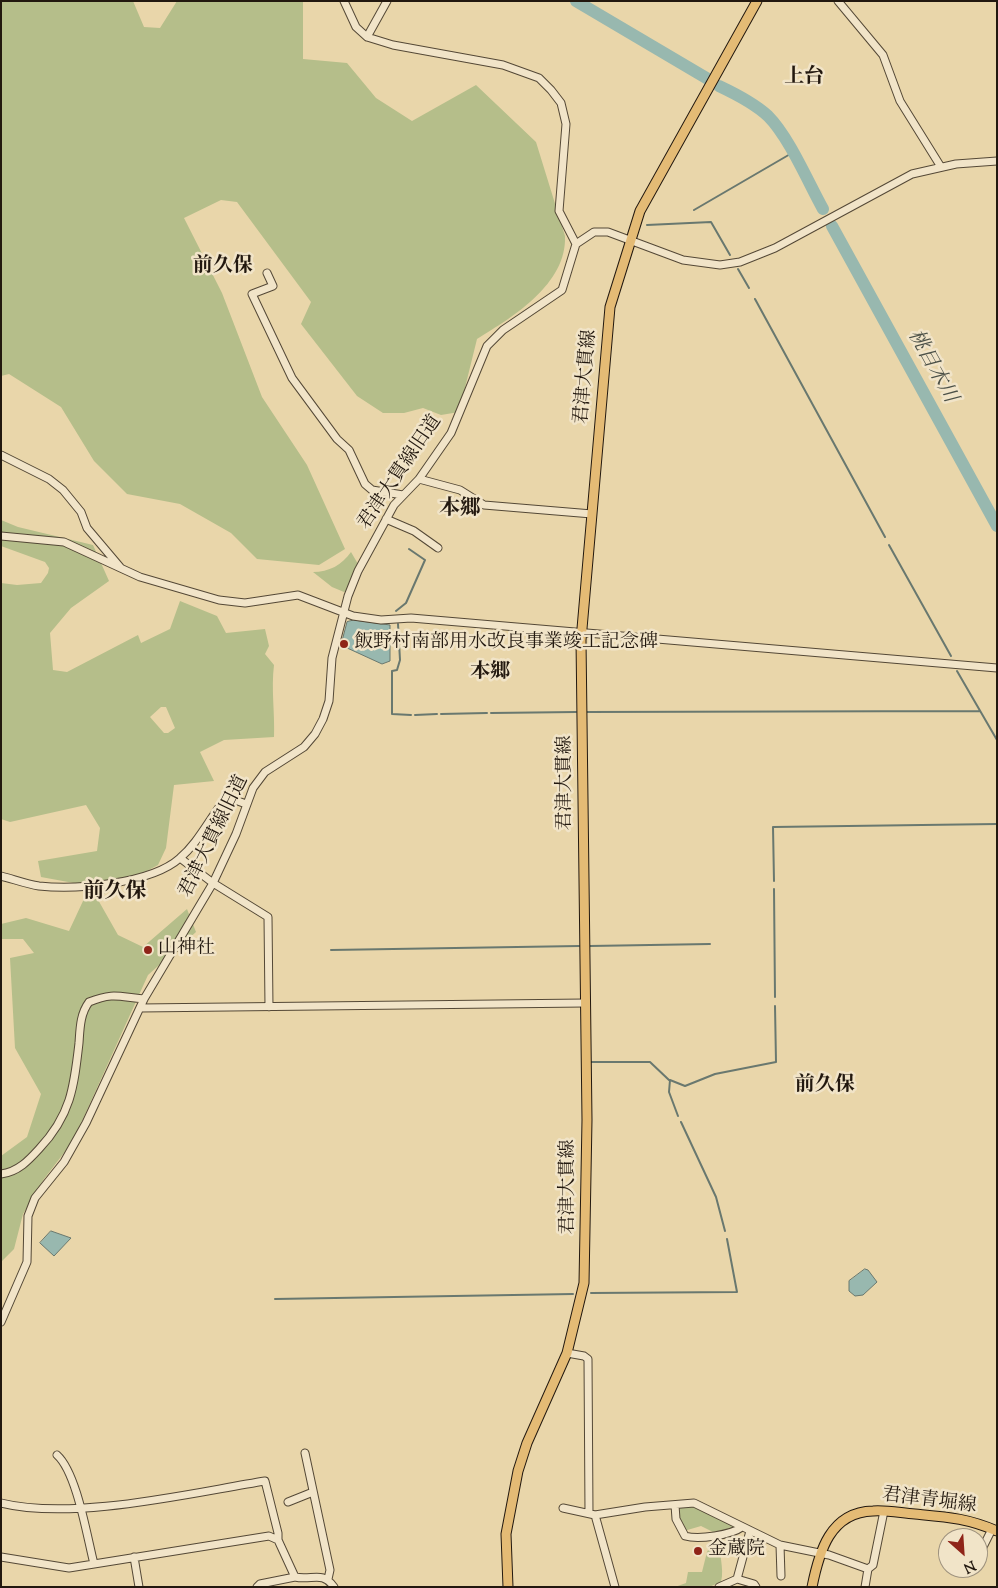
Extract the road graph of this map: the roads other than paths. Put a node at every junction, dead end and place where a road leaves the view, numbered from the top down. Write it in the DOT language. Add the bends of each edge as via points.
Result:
graph roads {
  1 [pos="344,1"];
  2 [pos="387,1"];
  3 [pos="757,1"];
  4 [pos="838,1"];
  5 [pos="367,37"];
  6 [pos="997,160"];
  7 [pos="940,167"];
  8 [pos="630,239"];
  9 [pos="576,244"];
  10 [pos="267,273"];
  11 [pos="1,455"];
  12 [pos="419,479"];
  13 [pos="403,495"];
  14 [pos="592,514"];
  15 [pos="386,520"];
  16 [pos="1,536"];
  17 [pos="438,548"];
  18 [pos="120,567"];
  19 [pos="344,613"];
  20 [pos="582,632"];
  21 [pos="997,668"];
  22 [pos="246,804"];
  23 [pos="180,858"];
  24 [pos="1,876"];
  25 [pos="213,883"];
  26 [pos="144,999"];
  27 [pos="585,1003"];
  28 [pos="269,1007"];
  29 [pos="140,1008"];
  30 [pos="1,1174"];
  31 [pos="1,1322"];
  32 [pos="567,1353"];
  33 [pos="305,1453"];
  34 [pos="57,1455"];
  35 [pos="313,1492"];
  36 [pos="288,1502"];
  37 [pos="1,1503"];
  38 [pos="675,1505"];
  39 [pos="81,1508"];
  40 [pos="563,1508"];
  41 [pos="884,1511"];
  42 [pos="592,1514"];
  43 [pos="742,1527"];
  44 [pos="994,1530"];
  45 [pos="750,1531"];
  46 [pos="278,1540"];
  47 [pos="780,1545"];
  48 [pos="819,1554"];
  49 [pos="1,1557"];
  50 [pos="134,1557"];
  51 [pos="94,1564"];
  52 [pos="868,1569"];
  53 [pos="781,1576"];
  54 [pos="295,1577"];
  55 [pos="328,1579"];
  56 [pos="737,1579"];
  57 [pos="139,1587"];
  58 [pos="257,1587"];
  59 [pos="334,1587"];
  60 [pos="508,1587"];
  61 [pos="615,1587"];
  62 [pos="719,1587"];
  63 [pos="756,1587"];
  64 [pos="812,1587"];
  65 [pos="865,1587"];
  1 -- 5 [label="street" via="356,26"];
  2 -- 5 [label="street"];
  3 -- 8 [label="main road, 君津大貫線" via="640,211"];
  4 -- 7 [label="street" via="882,55 900,101"];
  5 -- 9 [label="street" via="503,65 539,78 552,90 561,103 566,124 559,210"];
  6 -- 7 [label="street"];
  7 -- 8 [label="street" via="912,174 776,248 740,262 720,265 683,260"];
  8 -- 9 [label="street" via="608,232 594,232"];
  8 -- 14 [label="main road, 君津大貫線" via="610,307"];
  9 -- 12 [label="street, 君津大貫線旧道" via="562,290 502,330 488,346 451,433"];
  10 -- 13 [label="street" via="272,286 252,294 292,378 337,439 350,450 365,484 372,490"];
  11 -- 18 [label="street" via="63,490 81,512 86,528"];
  12 -- 13 [label="street, 君津大貫線旧道"];
  12 -- 14 [label="street" via="460,490 484,505"];
  13 -- 15 [label="street, 君津大貫線旧道"];
  14 -- 20 [label="main road, 君津大貫線"];
  15 -- 17 [label="street" via="414,531"];
  15 -- 19 [label="street, 君津大貫線旧道" via="358,571"];
  16 -- 18 [label="street" via="64,542"];
  18 -- 19 [label="street" via="140,577 219,600 245,603 298,595"];
  19 -- 20 [label="street" via="381,620 411,618"];
  19 -- 22 [label="street, 君津大貫線旧道" via="332,658 328,701 315,734 304,747 265,772"];
  20 -- 21 [label="street"];
  20 -- 27 [label="main road, 君津大貫線"];
  22 -- 23 [label="street" via="226,797"];
  22 -- 25 [label="street, 君津大貫線旧道"];
  23 -- 24 [label="street" via="167,867 119,883 38,886"];
  23 -- 25 [label="street"];
  25 -- 26 [label="street, 君津大貫線旧道"];
  25 -- 28 [label="street" via="268,917"];
  26 -- 29 [label="street, 君津大貫線旧道"];
  26 -- 30 [label="street" via="115,994 88,1002 82,1017 74,1086 63,1118 24,1165"];
  27 -- 28 [label="street"];
  27 -- 32 [label="main road, 君津大貫線" via="587,1168 584,1283"];
  28 -- 29 [label="street"];
  29 -- 31 [label="street, 君津大貫線旧道" via="86,1123 64,1162 35,1198 28,1216 26,1262"];
  32 -- 42 [label="street" via="588,1359"];
  32 -- 60 [label="main road, 君津大貫線" via="518,1471 506,1534"];
  33 -- 35 [label="street"];
  34 -- 39 [label="street" via="64,1461"];
  35 -- 36 [label="street"];
  35 -- 55 [label="street" via="330,1570"];
  37 -- 39 [label="street"];
  38 -- 42 [label="street"];
  38 -- 43 [label="street" via="694,1503"];
  38 -- 43 [label="street" via="676,1519 685,1536 729,1534"];
  39 -- 46 [label="street" via="265,1480"];
  39 -- 51 [label="street"];
  40 -- 42 [label="street"];
  41 -- 44 [label="main road, 君津青堀線" via="957,1518"];
  41 -- 48 [label="main road, 君津青堀線" via="860,1513 840,1523"];
  41 -- 52 [label="street" via="873,1564"];
  42 -- 61 [label="street"];
  43 -- 45 [label="street"];
  45 -- 47 [label="street"];
  45 -- 56 [label="street"];
  46 -- 50 [label="street" via="269,1536"];
  46 -- 54 [label="street"];
  47 -- 48 [label="street"];
  47 -- 53 [label="street"];
  48 -- 52 [label="street" via="844,1559"];
  48 -- 64 [label="main road, 君津青堀線"];
  49 -- 51 [label="street" via="56,1567"];
  50 -- 51 [label="street"];
  50 -- 57 [label="street"];
  52 -- 65 [label="street"];
  54 -- 55 [label="street" via="323,1576"];
  54 -- 58 [label="street"];
  55 -- 59 [label="street"];
  56 -- 62 [label="street"];
  56 -- 63 [label="street"];
}
